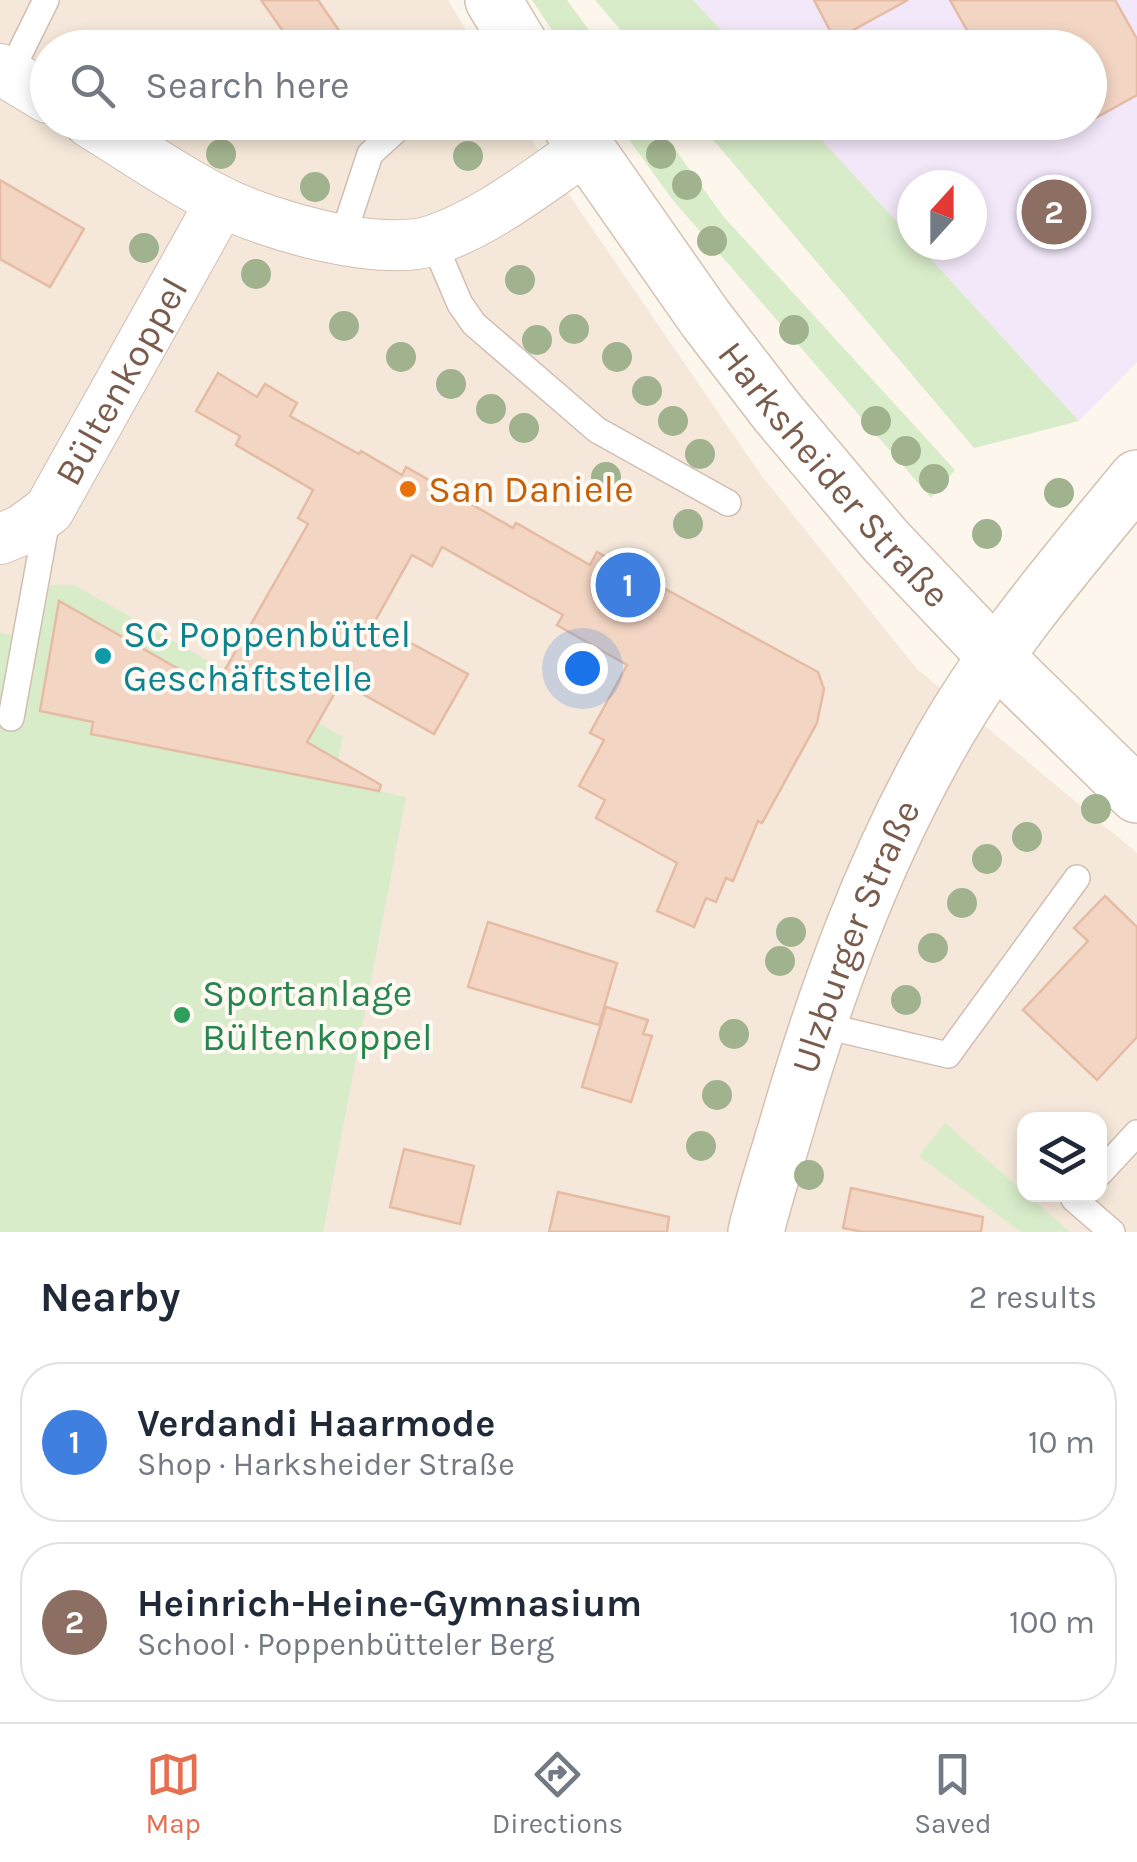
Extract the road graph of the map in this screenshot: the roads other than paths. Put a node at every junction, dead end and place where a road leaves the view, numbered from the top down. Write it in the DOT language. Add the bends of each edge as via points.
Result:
graph roads {
  1 [pos="46,0"];
  2 [pos="494,0"];
  3 [pos="36,30"];
  4 [pos="512,30"];
  5 [pos="30,48"];
  6 [pos="19,81"];
  7 [pos="119,140"];
  8 [pos="385,140"];
  9 [pos="572,140"];
  10 [pos="579,140"];
  11 [pos="221,202"];
  12 [pos="342,239"];
  13 [pos="433,240"];
  14 [pos="1137,478"];
  15 [pos="728,503"];
  16 [pos="49,510"];
  17 [pos="0,539"];
  18 [pos="997,658"];
  19 [pos="11,718"];
  20 [pos="1137,795"];
  21 [pos="1077,878"];
  22 [pos="817,1024"];
  23 [pos="1137,1133"];
  24 [pos="1107,1165"];
  25 [pos="1076,1202"];
  26 [pos="756,1232"];
  27 [pos="1112,1232"];
  1 -- 3 [label="lane"];
  2 -- 4 [label="main road"];
  5 -- 6 [label="lane"];
  7 -- 11 [label="street"];
  8 -- 12 [label="lane" via="370,154"];
  9 -- 13 [label="street" via="492,213"];
  10 -- 18 [label="main road, Harksheider Straße" via="778,413"];
  11 -- 12 [label="street"];
  11 -- 16 [label="street, Bültenkoppel"];
  12 -- 13 [label="street" via="402,246"];
  13 -- 15 [label="lane" via="474,324 597,430"];
  14 -- 18 [label="main road, Ulzburger Straße"];
  16 -- 17 [label="street, Bültenkoppel"];
  16 -- 19 [label="lane"];
  18 -- 20 [label="main road, Harksheider Straße"];
  18 -- 22 [label="main road, Ulzburger Straße" via="934,754 877,869"];
  21 -- 22 [label="lane" via="948,1055"];
  22 -- 26 [label="main road, Ulzburger Straße"];
  23 -- 24 [label="lane"];
  25 -- 27 [label="lane"];
}
